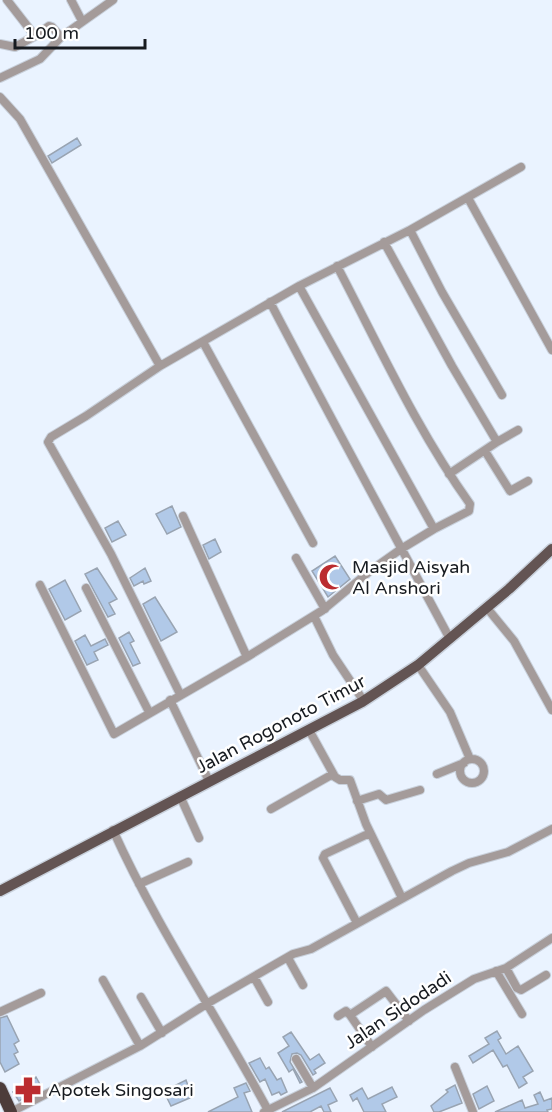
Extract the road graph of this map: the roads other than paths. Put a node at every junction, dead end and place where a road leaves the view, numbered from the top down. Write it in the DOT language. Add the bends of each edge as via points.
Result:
graph roads {
  1 [pos="7,0"];
  2 [pos="71,0"];
  3 [pos="113,0"];
  4 [pos="82,21"];
  5 [pos="35,36"];
  6 [pos="61,37"];
  7 [pos="5,46"];
  8 [pos="0,78"];
  9 [pos="0,97"];
  10 [pos="521,167"];
  11 [pos="468,198"];
  12 [pos="410,230"];
  13 [pos="384,242"];
  14 [pos="337,266"];
  15 [pos="299,286"];
  16 [pos="270,302"];
  17 [pos="203,342"];
  18 [pos="552,350"];
  19 [pos="160,366"];
  20 [pos="502,394"];
  21 [pos="518,430"];
  22 [pos="497,442"];
  23 [pos="485,451"];
  24 [pos="449,474"];
  25 [pos="528,481"];
  26 [pos="183,516"];
  27 [pos="434,529"];
  28 [pos="313,543"];
  29 [pos="401,549"];
  30 [pos="552,549"];
  31 [pos="296,558"];
  32 [pos="40,585"];
  33 [pos="86,588"];
  34 [pos="487,608"];
  35 [pos="326,609"];
  36 [pos="314,616"];
  37 [pos="450,639"];
  38 [pos="247,657"];
  39 [pos="418,665"];
  40 [pos="180,694"];
  41 [pos="170,700"];
  42 [pos="363,700"];
  43 [pos="552,710"];
  44 [pos="149,712"];
  45 [pos="309,730"];
  46 [pos="333,774"];
  47 [pos="436,774"];
  48 [pos="209,781"];
  49 [pos="420,790"];
  50 [pos="180,796"];
  51 [pos="357,801"];
  52 [pos="271,809"];
  53 [pos="552,829"];
  54 [pos="113,830"];
  55 [pos="370,832"];
  56 [pos="199,838"];
  57 [pos="188,862"];
  58 [pos="139,884"];
  59 [pos="0,891"];
  60 [pos="402,898"];
  61 [pos="357,923"];
  62 [pos="552,938"];
  63 [pos="288,958"];
  64 [pos="506,968"];
  65 [pos="496,971"];
  66 [pos="546,975"];
  67 [pos="254,977"];
  68 [pos="103,980"];
  69 [pos="303,985"];
  70 [pos="40,993"];
  71 [pos="141,997"];
  72 [pos="268,1002"];
  73 [pos="208,1003"];
  74 [pos="0,1012"];
  75 [pos="522,1014"];
  76 [pos="350,1015"];
  77 [pos="338,1016"];
  78 [pos="409,1021"];
  79 [pos="162,1033"];
  80 [pos="140,1046"];
  81 [pos="372,1047"];
  82 [pos="296,1059"];
  83 [pos="455,1067"];
  84 [pos="0,1088"];
  85 [pos="313,1088"];
  86 [pos="267,1111"];
  87 [pos="11,1112"];
  88 [pos="473,1112"];
  1 -- 5 [label="street"];
  2 -- 4 [label="street"];
  3 -- 4 [label="street"];
  4 -- 6 [label="street"];
  5 -- 6 [label="street" via="49,26"];
  5 -- 7 [label="street" via="18,46"];
  6 -- 8 [label="street" via="40,59"];
  9 -- 19 [label="street" via="20,119"];
  10 -- 11 [label="street"];
  11 -- 12 [label="street"];
  11 -- 18 [label="street"];
  12 -- 13 [label="street"];
  12 -- 20 [label="street"];
  13 -- 14 [label="street"];
  13 -- 22 [label="street"];
  14 -- 15 [label="street"];
  14 -- 24 [label="street"];
  15 -- 16 [label="street"];
  15 -- 27 [label="street"];
  16 -- 17 [label="street"];
  16 -- 29 [label="street"];
  17 -- 19 [label="street"];
  17 -- 28 [label="street"];
  19 -- 40 [label="street" via="48,442 111,554"];
  21 -- 22 [label="street"];
  22 -- 23 [label="street"];
  23 -- 24 [label="street"];
  23 -- 25 [label="street" via="510,491"];
  24 -- 27 [label="street" via="470,508"];
  26 -- 38 [label="street"];
  27 -- 29 [label="street"];
  29 -- 35 [label="street"];
  29 -- 37 [label="street"];
  30 -- 34 [label="main road, Jalan Rogonoto Timur"];
  31 -- 35 [label="street"];
  32 -- 44 [label="street" via="111,731 114,734"];
  33 -- 44 [label="street"];
  34 -- 37 [label="main road, Jalan Rogonoto Timur"];
  34 -- 43 [label="street" via="514,641"];
  35 -- 36 [label="street"];
  36 -- 38 [label="street"];
  36 -- 42 [label="street" via="333,655"];
  37 -- 39 [label="main road, Jalan Rogonoto Timur"];
  38 -- 40 [label="street"];
  39 -- 42 [label="main road, Jalan Rogonoto Timur"];
  39 -- 47 [label="street" via="450,712 467,761"];
  40 -- 41 [label="street"];
  41 -- 44 [label="street"];
  41 -- 48 [label="street"];
  42 -- 45 [label="main road, Jalan Rogonoto Timur"];
  45 -- 46 [label="street"];
  45 -- 48 [label="main road, Jalan Rogonoto Timur"];
  46 -- 51 [label="street" via="338,780 350,780"];
  46 -- 52 [label="street"];
  48 -- 50 [label="main road, Jalan Rogonoto Timur"];
  49 -- 51 [label="street" via="386,800 379,794"];
  50 -- 54 [label="main road, Jalan Rogonoto Timur"];
  50 -- 56 [label="street"];
  51 -- 55 [label="street"];
  53 -- 60 [label="street" via="508,852 469,863"];
  54 -- 58 [label="street"];
  54 -- 59 [label="main road, Jalan Rogonoto Timur"];
  55 -- 60 [label="street"];
  55 -- 61 [label="street" via="323,858"];
  57 -- 58 [label="street"];
  58 -- 73 [label="street"];
  60 -- 61 [label="street"];
  61 -- 63 [label="street"];
  62 -- 64 [label="street, Jalan Sidodadi"];
  63 -- 67 [label="street"];
  63 -- 69 [label="street"];
  64 -- 65 [label="street, Jalan Sidodadi"];
  64 -- 66 [label="street" via="521,990"];
  65 -- 75 [label="street"];
  65 -- 78 [label="street, Jalan Sidodadi" via="474,979"];
  67 -- 72 [label="street"];
  67 -- 73 [label="street"];
  68 -- 80 [label="street"];
  70 -- 74 [label="street"];
  71 -- 79 [label="street"];
  73 -- 79 [label="street"];
  73 -- 86 [label="street"];
  76 -- 77 [label="street" via="346,1011"];
  76 -- 78 [label="street" via="387,991"];
  76 -- 81 [label="street"];
  78 -- 81 [label="street, Jalan Sidodadi"];
  79 -- 80 [label="street"];
  80 -- 87 [label="street"];
  81 -- 85 [label="street, Jalan Sidodadi"];
  82 -- 85 [label="street"];
  83 -- 88 [label="street"];
  84 -- 87 [label="highway"];
  85 -- 86 [label="street, Jalan Sidodadi"];
}
